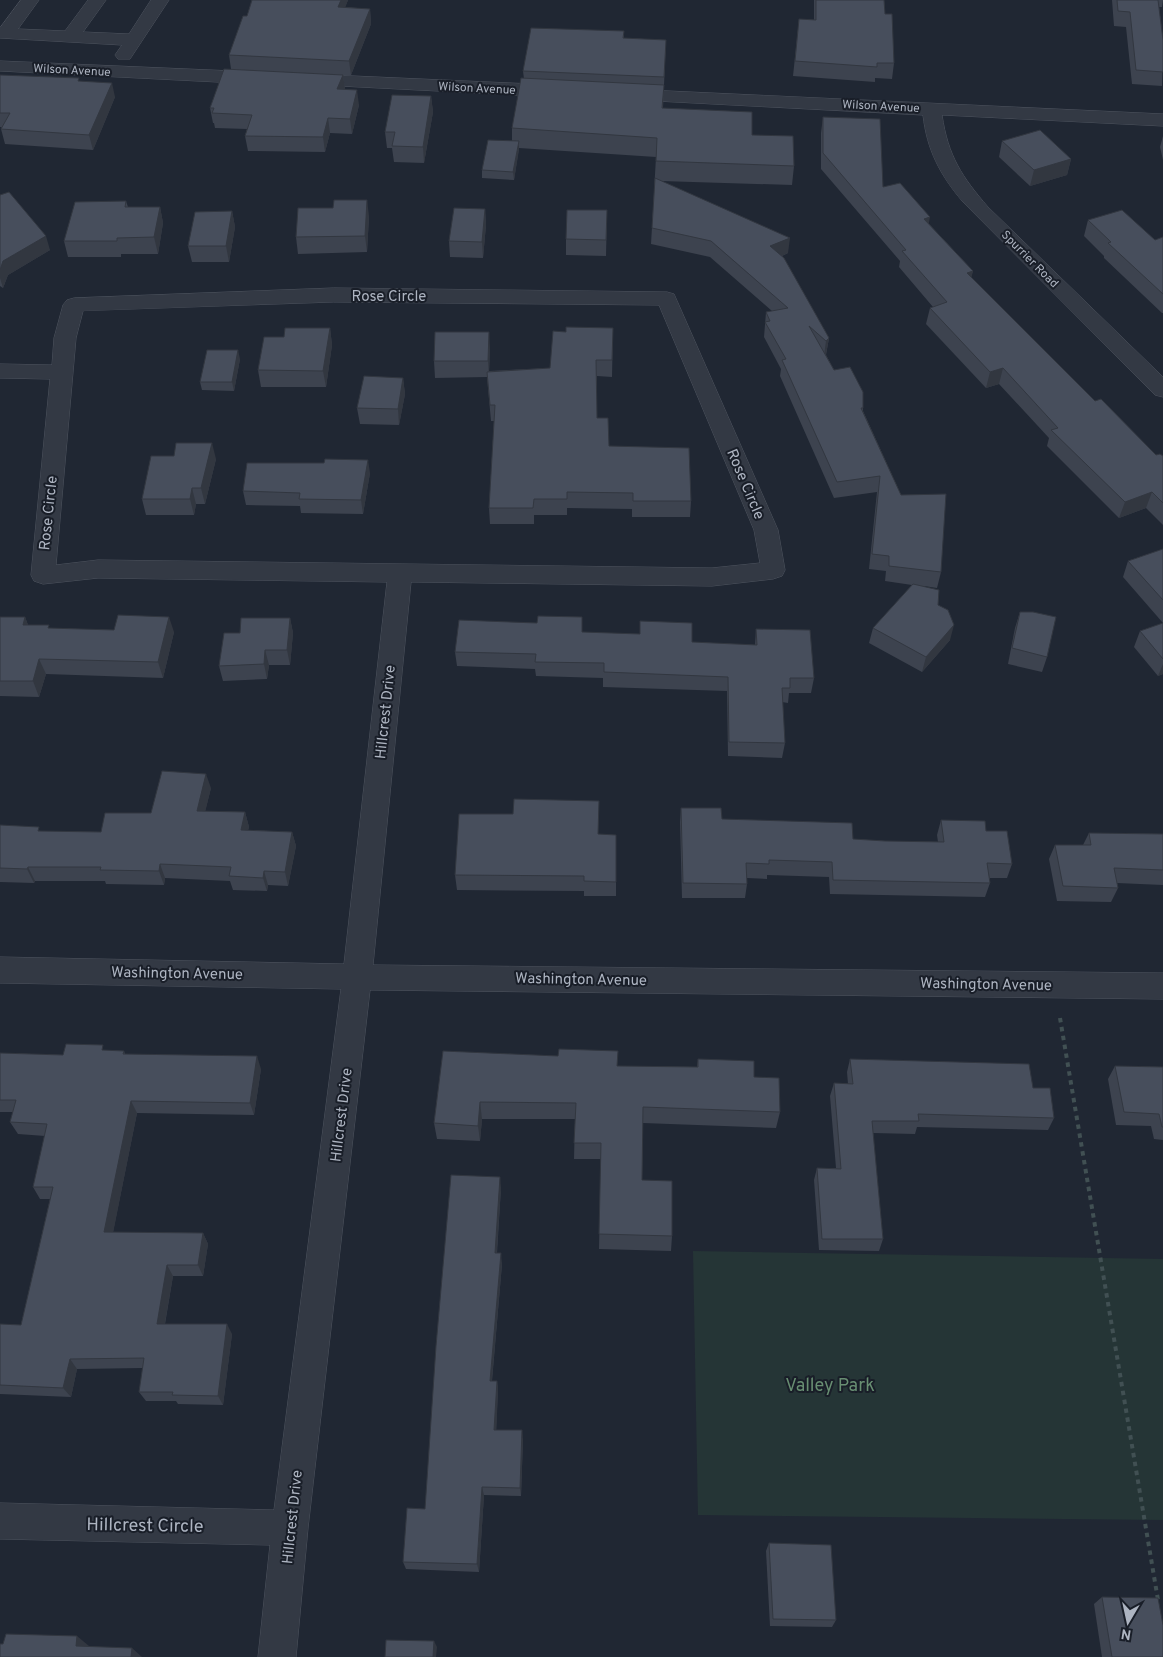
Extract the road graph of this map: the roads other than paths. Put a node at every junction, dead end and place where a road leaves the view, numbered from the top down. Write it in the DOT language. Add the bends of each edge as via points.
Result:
graph roads {
  1 [pos="30,0"];
  2 [pos="97,0"];
  3 [pos="160,0"];
  4 [pos="2,34"];
  5 [pos="70,37"];
  6 [pos="134,40"];
  7 [pos="0,66"];
  8 [pos="114,72"];
  9 [pos="271,78"];
  10 [pos="291,79"];
  11 [pos="575,92"];
  12 [pos="604,94"];
  13 [pos="932,108"];
  14 [pos="1163,120"];
  15 [pos="0,371"];
  16 [pos="63,372"];
  17 [pos="1163,390"];
  18 [pos="400,573"];
  19 [pos="0,970"];
  20 [pos="358,977"];
  21 [pos="1163,986"];
  22 [pos="0,1521"];
  23 [pos="290,1528"];
  24 [pos="277,1657"];
  1 -- 4 [label="street"];
  2 -- 5 [label="street"];
  3 -- 6 [label="street"];
  4 -- 5 [label="street"];
  5 -- 6 [label="street"];
  6 -- 8 [label="street"];
  7 -- 8 [label="street, Wilson Avenue"];
  8 -- 9 [label="street, Wilson Avenue"];
  10 -- 11 [label="street, Wilson Avenue"];
  12 -- 13 [label="street, Wilson Avenue"];
  13 -- 14 [label="street, Wilson Avenue"];
  13 -- 17 [label="street, Spurrier Road" via="934,132 942,160 954,180 981,211"];
  15 -- 16 [label="street"];
  16 -- 18 [label="street, Rose Circle" via="43,574 98,569"];
  16 -- 18 [label="street, Rose Circle" via="66,338 74,305 334,295 667,299 766,530 773,570 712,577"];
  18 -- 20 [label="street, Hillcrest Drive"];
  19 -- 20 [label="street, Washington Avenue"];
  20 -- 21 [label="street, Washington Avenue"];
  20 -- 23 [label="street, Hillcrest Drive"];
  22 -- 23 [label="street, Hillcrest Circle"];
  23 -- 24 [label="street, Hillcrest Drive"];
}
